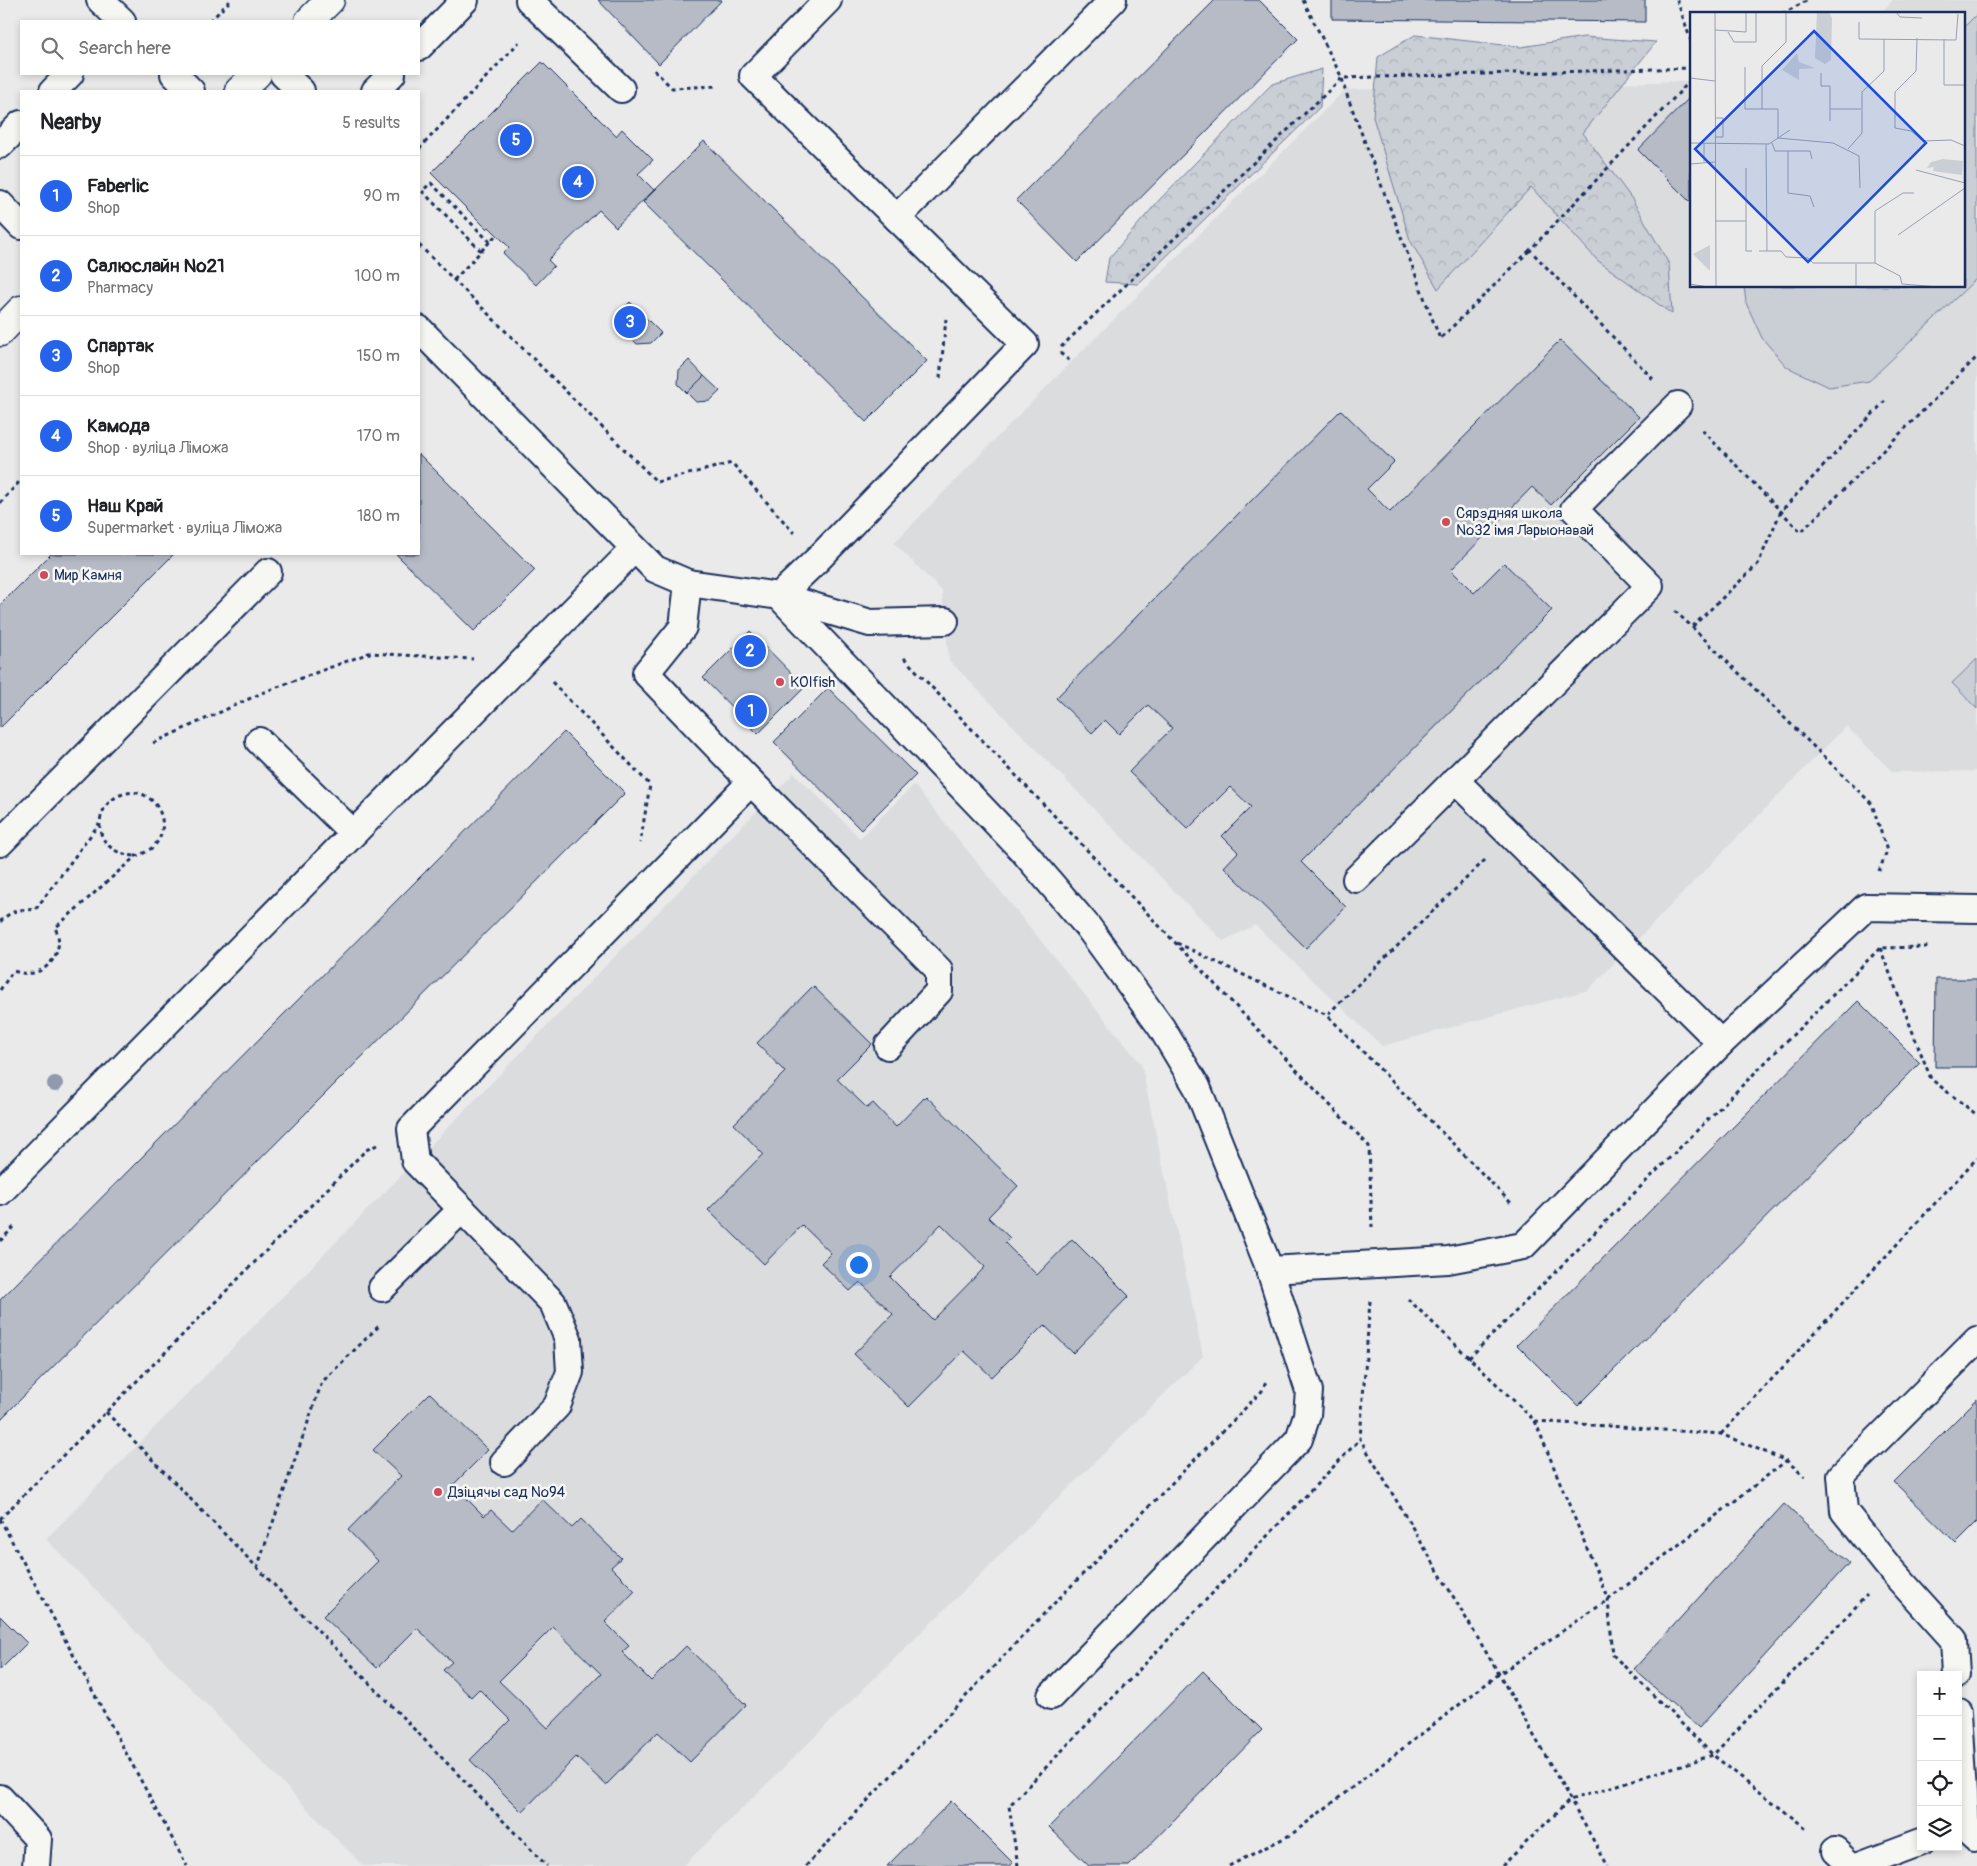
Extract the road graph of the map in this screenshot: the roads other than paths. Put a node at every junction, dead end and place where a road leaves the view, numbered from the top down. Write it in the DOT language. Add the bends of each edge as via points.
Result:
graph roads {
  1 [pos="100,0"];
  2 [pos="330,0"];
  3 [pos="465,0"];
  4 [pos="828,0"];
  5 [pos="1113,0"];
  6 [pos="537,8"];
  7 [pos="121,20"];
  8 [pos="309,20"];
  9 [pos="420,46"];
  10 [pos="69,75"];
  11 [pos="175,75"];
  12 [pos="255,75"];
  13 [pos="284,75"];
  14 [pos="391,75"];
  15 [pos="621,89"];
  16 [pos="54,90"];
  17 [pos="190,90"];
  18 [pos="240,90"];
  19 [pos="300,90"];
  20 [pos="376,90"];
  21 [pos="20,125"];
  22 [pos="0,145"];
  23 [pos="0,204"];
  24 [pos="897,218"];
  25 [pos="20,225"];
  26 [pos="20,311"];
  27 [pos="420,330"];
  28 [pos="0,332"];
  29 [pos="1678,405"];
  30 [pos="634,548"];
  31 [pos="268,572"];
  32 [pos="688,583"];
  33 [pos="780,596"];
  34 [pos="945,621"];
  35 [pos="259,740"];
  36 [pos="1455,780"];
  37 [pos="751,782"];
  38 [pos="353,833"];
  39 [pos="0,843"];
  40 [pos="1356,879"];
  41 [pos="1977,909"];
  42 [pos="1721,1043"];
  43 [pos="888,1046"];
  44 [pos="0,1192"];
  45 [pos="462,1209"];
  46 [pos="1270,1270"];
  47 [pos="382,1288"];
  48 [pos="1977,1340"];
  49 [pos="504,1462"];
  50 [pos="1956,1671"];
  51 [pos="1051,1696"];
  52 [pos="1958,1716"];
  53 [pos="0,1798"];
  54 [pos="1967,1829"];
  55 [pos="1917,1844"];
  56 [pos="36,1866"];
  57 [pos="1857,1866"];
  1 -- 7 [label="lane"];
  2 -- 8 [label="street"];
  3 -- 9 [label="lane"];
  4 -- 24 [label="lane" via="753,76"];
  5 -- 24 [label="lane"];
  6 -- 15 [label="lane"];
  10 -- 16 [label="lane"];
  11 -- 17 [label="lane"];
  12 -- 18 [label="street"];
  13 -- 19 [label="lane"];
  14 -- 20 [label="lane"];
  21 -- 22 [label="lane"];
  23 -- 25 [label="lane"];
  24 -- 33 [label="lane" via="1025,344"];
  26 -- 28 [label="street"];
  27 -- 30 [label="lane"];
  29 -- 36 [label="lane" via="1574,509 1650,586"];
  30 -- 32 [label="lane" via="655,569"];
  30 -- 38 [label="lane"];
  31 -- 39 [label="lane"];
  32 -- 33 [label="lane"];
  32 -- 37 [label="lane" via="682,627 646,673"];
  33 -- 34 [label="lane" via="870,623"];
  33 -- 46 [label="lane" via="1024,852 1088,927 1161,1026 1197,1087"];
  35 -- 38 [label="lane"];
  36 -- 40 [label="lane"];
  36 -- 42 [label="lane"];
  37 -- 43 [label="lane" via="939,970 939,991"];
  37 -- 45 [label="lane" via="411,1129 415,1161"];
  38 -- 44 [label="lane"];
  41 -- 42 [label="lane" via="1866,907"];
  42 -- 46 [label="lane" via="1523,1246 1448,1260"];
  45 -- 47 [label="lane"];
  45 -- 49 [label="lane" via="553,1303 568,1339 570,1372 557,1406"];
  46 -- 51 [label="lane" via="1309,1391 1307,1415 1299,1439"];
  48 -- 50 [label="lane" via="1841,1476 1844,1511 1954,1640"];
  52 -- 54 [label="lane"];
  53 -- 56 [label="lane" via="38,1839"];
  55 -- 57 [label="lane"];
}
